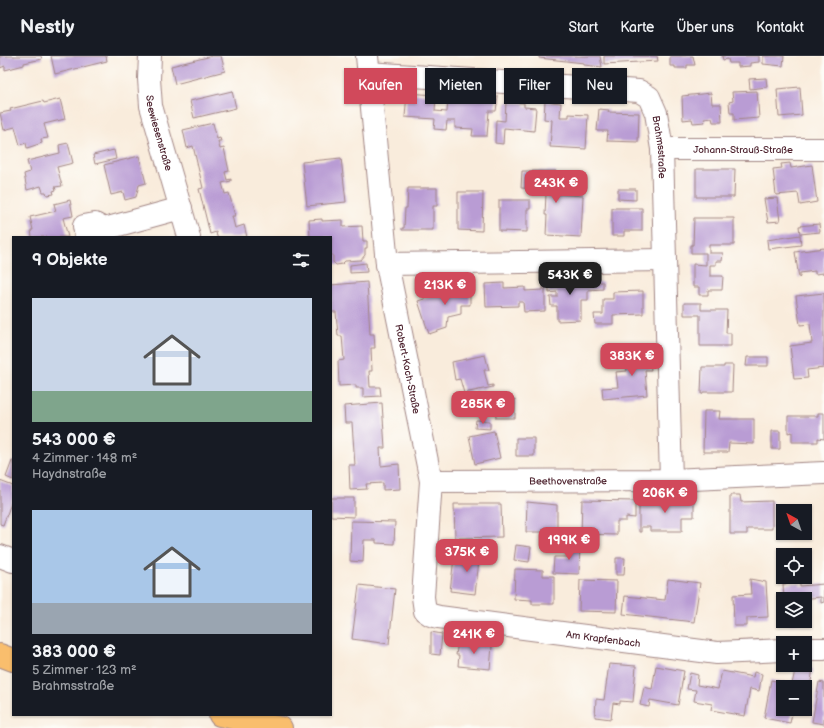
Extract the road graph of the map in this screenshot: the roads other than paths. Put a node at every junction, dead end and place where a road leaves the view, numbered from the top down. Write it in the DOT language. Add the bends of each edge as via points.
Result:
graph roads {
  1 [pos="150,56"];
  2 [pos="368,65"];
  3 [pos="662,149"];
  4 [pos="824,149"];
  5 [pos="181,208"];
  6 [pos="96,234"];
  7 [pos="189,236"];
  8 [pos="664,260"];
  9 [pos="387,264"];
  10 [pos="824,473"];
  11 [pos="671,480"];
  12 [pos="431,482"];
  13 [pos="0,556"];
  14 [pos="12,561"];
  15 [pos="425,611"];
  16 [pos="824,649"];
  17 [pos="776,650"];
  18 [pos="812,650"];
  19 [pos="0,655"];
  20 [pos="12,660"];
  21 [pos="225,716"];
  22 [pos="281,728"];
  1 -- 5 [label="street, Seewiesenstraße" via="151,106"];
  2 -- 3 [label="street, Brahmsstraße" via="639,92 649,97 656,113"];
  2 -- 9 [label="street, Robert-Koch-Straße"];
  3 -- 4 [label="street, Johann-Strauß-Straße"];
  3 -- 8 [label="street, Brahmsstraße"];
  5 -- 6 [label="street"];
  5 -- 7 [label="street, Seewiesenstraße"];
  8 -- 9 [label="street"];
  8 -- 11 [label="street, Brahmsstraße"];
  9 -- 12 [label="street, Robert-Koch-Straße"];
  10 -- 11 [label="street, Beethovenstraße"];
  11 -- 12 [label="street, Beethovenstraße"];
  12 -- 15 [label="street, Robert-Koch-Straße" via="423,597"];
  13 -- 14 [label="street"];
  15 -- 17 [label="street, Am Krapfenbach" via="439,617 717,653"];
  16 -- 18 [label="street"];
  19 -- 20 [label="main road"];
  21 -- 22 [label="main road"];
}
